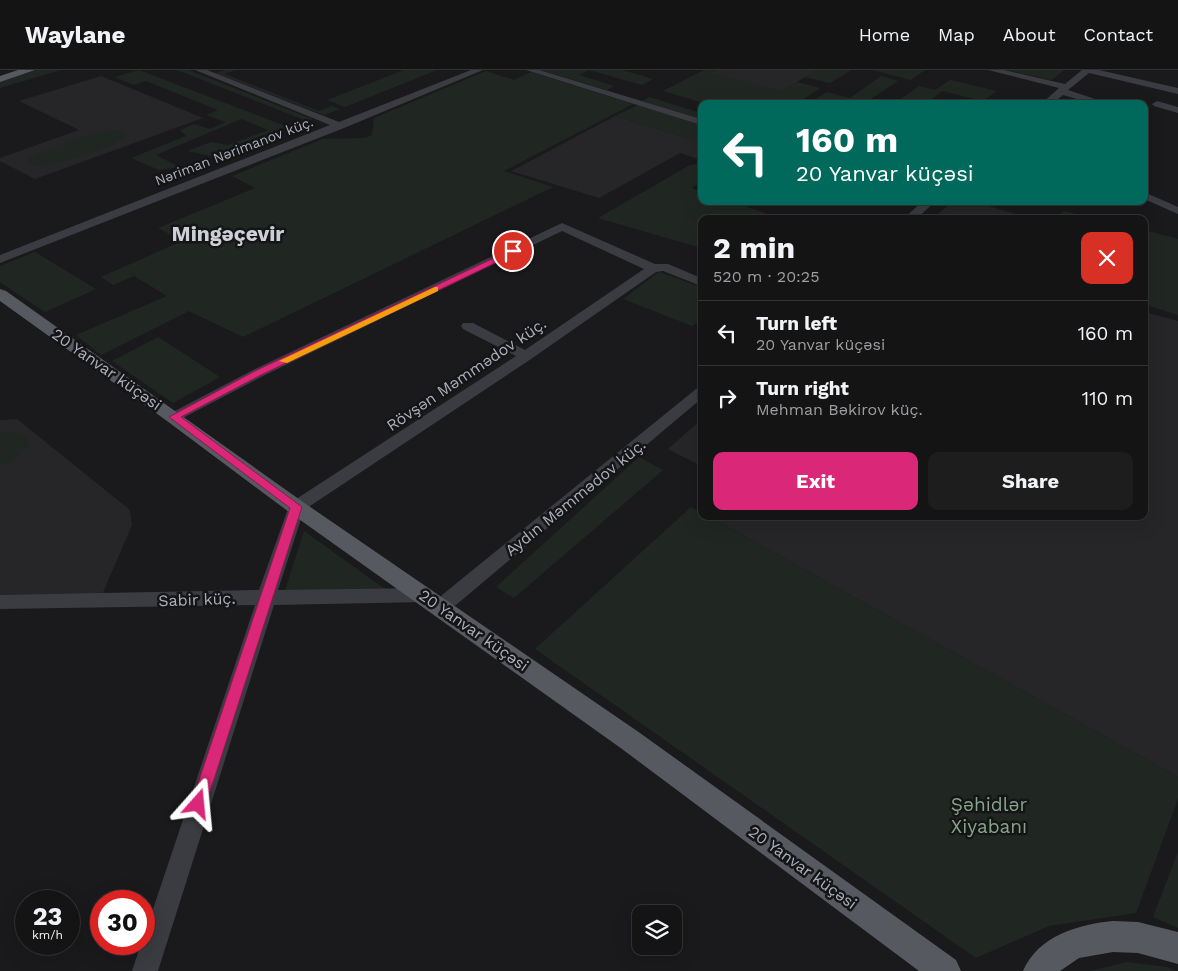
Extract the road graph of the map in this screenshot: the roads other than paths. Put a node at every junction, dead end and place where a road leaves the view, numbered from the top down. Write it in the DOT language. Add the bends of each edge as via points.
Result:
graph roads {
  1 [pos="15,70"];
  2 [pos="30,70"];
  3 [pos="199,70"];
  4 [pos="479,70"];
  5 [pos="530,70"];
  6 [pos="992,70"];
  7 [pos="1087,70"];
  8 [pos="0,74"];
  9 [pos="0,79"];
  10 [pos="1064,89"];
  11 [pos="1178,91"];
  12 [pos="1051,100"];
  13 [pos="1094,100"];
  14 [pos="1157,104"];
  15 [pos="1178,110"];
  16 [pos="698,121"];
  17 [pos="340,126"];
  18 [pos="1148,197"];
  19 [pos="1178,197"];
  20 [pos="925,205"];
  21 [pos="1173,208"];
  22 [pos="914,215"];
  23 [pos="0,259"];
  24 [pos="653,268"];
  25 [pos="698,281"];
  26 [pos="0,294"];
  27 [pos="468,326"];
  28 [pos="526,356"];
  29 [pos="698,394"];
  30 [pos="174,417"];
  31 [pos="296,507"];
  32 [pos="425,595"];
  33 [pos="266,597"];
  34 [pos="448,600"];
  35 [pos="0,602"];
  36 [pos="1178,948"];
  37 [pos="145,971"];
  38 [pos="945,971"];
  39 [pos="1039,971"];
  1 -- 8 [label="main road"];
  2 -- 9 [label="main road"];
  3 -- 17 [label="street"];
  4 -- 17 [label="street, Nəriman Nərimanov küç."];
  5 -- 16 [label="street"];
  6 -- 10 [label="street"];
  7 -- 10 [label="street"];
  7 -- 11 [label="street"];
  10 -- 12 [label="street"];
  10 -- 13 [label="street"];
  14 -- 15 [label="street"];
  17 -- 23 [label="street, Nəriman Nərimanov küç."];
  18 -- 21 [label="street"];
  19 -- 21 [label="street"];
  20 -- 22 [label="street"];
  24 -- 25 [label="street" via="664,268"];
  24 -- 28 [label="street, Rövşən Məmmədov küç."];
  24 -- 30 [label="street" via="562,227 258,373"];
  26 -- 30 [label="main road, 20 Yanvar küçəsi"];
  27 -- 28 [label="street"];
  28 -- 31 [label="street, Rövşən Məmmədov küç."];
  29 -- 34 [label="street, Aydın Məmmədov küç."];
  30 -- 31 [label="main road, 20 Yanvar küçəsi"];
  31 -- 32 [label="main road, 20 Yanvar küçəsi"];
  31 -- 33 [label="street"];
  32 -- 33 [label="street, Sabir küç."];
  32 -- 38 [label="main road, 20 Yanvar küçəsi" via="631,740"];
  33 -- 35 [label="street, Sabir küç."];
  33 -- 37 [label="street"];
  36 -- 39 [label="main road" via="1126,936 1081,941 1045,962"];
}
